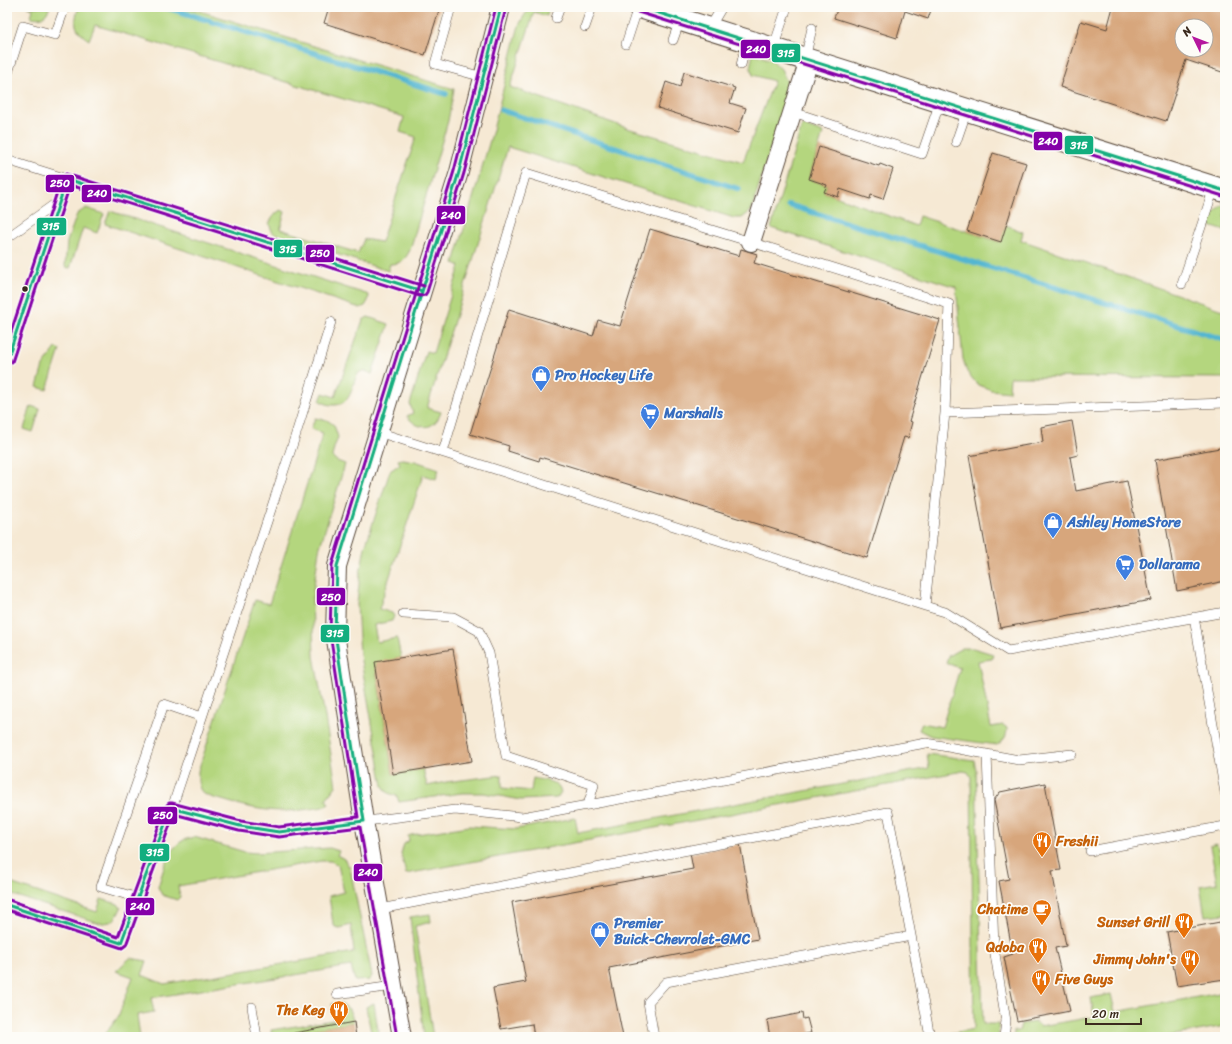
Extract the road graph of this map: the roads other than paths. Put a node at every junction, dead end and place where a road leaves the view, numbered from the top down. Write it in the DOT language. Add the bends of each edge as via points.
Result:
graph roads {
  1 [pos="65,7"];
  2 [pos="451,7"];
  3 [pos="501,7"];
  4 [pos="560,7"];
  5 [pos="592,7"];
  6 [pos="722,7"];
  7 [pos="786,7"];
  8 [pos="645,8"];
  9 [pos="556,18"];
  10 [pos="585,27"];
  11 [pos="812,28"];
  12 [pos="709,29"];
  13 [pos="747,41"];
  14 [pos="626,44"];
  15 [pos="773,49"];
  16 [pos="807,60"];
  17 [pos="741,64"];
  18 [pos="7,76"];
  19 [pos="483,78"];
  20 [pos="940,102"];
  21 [pos="967,110"];
  22 [pos="793,112"];
  23 [pos="956,142"];
  24 [pos="7,160"];
  25 [pos="67,179"];
  26 [pos="1219,190"];
  27 [pos="59,200"];
  28 [pos="7,238"];
  29 [pos="751,242"];
  30 [pos="1182,284"];
  31 [pos="422,291"];
  32 [pos="331,322"];
  33 [pos="7,360"];
  34 [pos="1225,403"];
  35 [pos="944,413"];
  36 [pos="378,432"];
  37 [pos="442,452"];
  38 [pos="925,606"];
  39 [pos="1225,612"];
  40 [pos="403,614"];
  41 [pos="1194,617"];
  42 [pos="202,717"];
  43 [pos="987,754"];
  44 [pos="1072,754"];
  45 [pos="1225,793"];
  46 [pos="588,805"];
  47 [pos="172,808"];
  48 [pos="364,821"];
  49 [pos="1225,826"];
  50 [pos="1090,851"];
  51 [pos="138,898"];
  52 [pos="7,905"];
  53 [pos="380,909"];
  54 [pos="911,936"];
  55 [pos="393,986"];
  56 [pos="337,994"];
  57 [pos="252,1007"];
  58 [pos="257,1037"];
  59 [pos="402,1037"];
  60 [pos="654,1037"];
  61 [pos="930,1037"];
  62 [pos="1004,1037"];
  1 -- 18 [label="lane" via="55,35 23,26"];
  2 -- 19 [label="lane" via="435,64"];
  3 -- 19 [label="street"];
  4 -- 9 [label="lane"];
  5 -- 10 [label="lane"];
  6 -- 12 [label="lane"];
  7 -- 15 [label="lane"];
  8 -- 12 [label="street" via="676,30"];
  8 -- 14 [label="lane"];
  11 -- 16 [label="lane"];
  12 -- 13 [label="street"];
  13 -- 15 [label="street"];
  13 -- 17 [label="lane"];
  15 -- 16 [label="street"];
  16 -- 20 [label="street"];
  16 -- 22 [label="street"];
  19 -- 31 [label="street"];
  20 -- 21 [label="street"];
  20 -- 22 [label="lane" via="922,154"];
  21 -- 23 [label="lane"];
  21 -- 26 [label="street"];
  22 -- 29 [label="street"];
  24 -- 25 [label="lane"];
  25 -- 27 [label="lane"];
  25 -- 31 [label="lane"];
  26 -- 30 [label="lane"];
  27 -- 28 [label="lane"];
  27 -- 33 [label="lane"];
  29 -- 35 [label="lane" via="949,304"];
  29 -- 37 [label="lane" via="526,173"];
  31 -- 36 [label="street"];
  32 -- 42 [label="lane"];
  34 -- 35 [label="lane"];
  35 -- 38 [label="lane"];
  36 -- 37 [label="lane"];
  36 -- 48 [label="street" via="336,566 335,633"];
  37 -- 38 [label="lane"];
  38 -- 41 [label="lane" via="944,612 1008,651"];
  39 -- 41 [label="lane"];
  40 -- 46 [label="lane" via="453,617 479,631 489,653 506,756 594,785"];
  41 -- 45 [label="lane"];
  42 -- 47 [label="lane"];
  42 -- 51 [label="lane" via="164,704 101,887"];
  43 -- 44 [label="lane" via="1019,760"];
  43 -- 46 [label="lane" via="926,743"];
  43 -- 62 [label="lane" via="994,948 1006,1021"];
  46 -- 48 [label="lane" via="522,817 455,810"];
  47 -- 48 [label="lane" via="240,826 280,832"];
  47 -- 51 [label="lane"];
  48 -- 53 [label="street"];
  49 -- 50 [label="lane"];
  51 -- 52 [label="lane" via="121,943"];
  53 -- 54 [label="lane" via="888,812"];
  53 -- 55 [label="street"];
  54 -- 60 [label="lane" via="666,982 648,1002"];
  54 -- 61 [label="lane"];
  55 -- 56 [label="lane"];
  55 -- 59 [label="street"];
  57 -- 58 [label="lane"];
}
